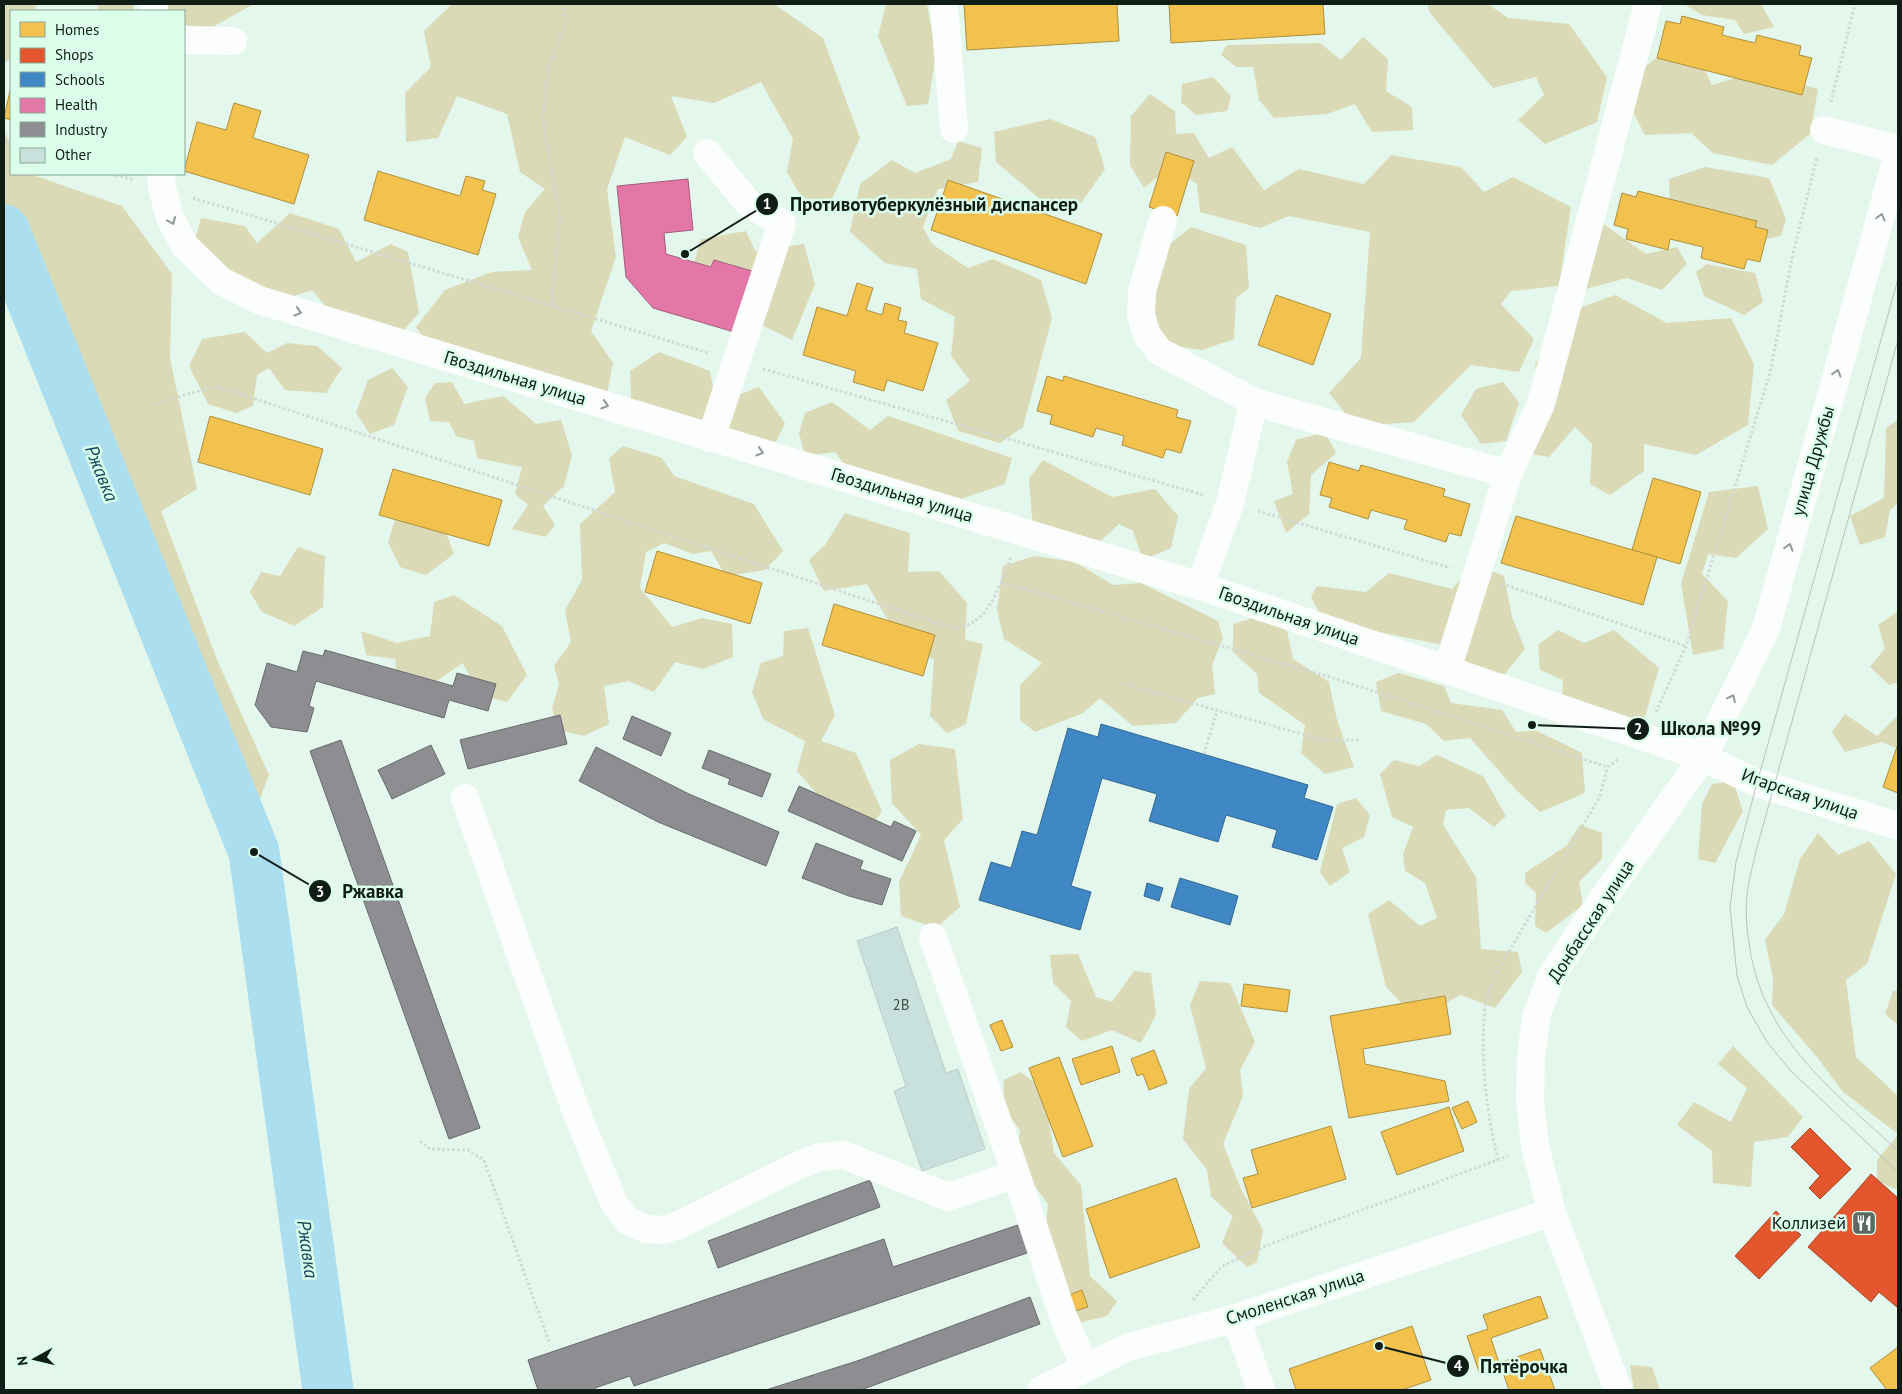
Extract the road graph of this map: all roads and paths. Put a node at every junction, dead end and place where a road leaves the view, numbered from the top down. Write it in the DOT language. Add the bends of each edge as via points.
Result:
graph roads {
  1 [pos="563,4"];
  2 [pos="944,4"];
  3 [pos="1648,4"];
  4 [pos="1855,4"];
  5 [pos="185,40"];
  6 [pos="233,40"];
  7 [pos="954,129"];
  8 [pos="1824,130"];
  9 [pos="1898,149"];
  10 [pos="707,153"];
  11 [pos="1898,154"];
  12 [pos="118,175"];
  13 [pos="162,181"];
  14 [pos="1164,220"];
  15 [pos="551,305"];
  16 [pos="738,362"];
  17 [pos="1254,402"];
  18 [pos="154,404"];
  19 [pos="712,438"];
  20 [pos="1508,474"];
  21 [pos="1230,503"];
  22 [pos="1022,532"];
  23 [pos="1476,575"];
  24 [pos="1001,582"];
  25 [pos="1200,586"];
  26 [pos="1686,646"];
  27 [pos="1447,670"];
  28 [pos="1124,684"];
  29 [pos="1217,710"];
  30 [pos="1645,738"];
  31 [pos="1359,740"];
  32 [pos="1204,754"];
  33 [pos="1703,757"];
  34 [pos="1608,767"];
  35 [pos="465,798"];
  36 [pos="1898,826"];
  37 [pos="933,937"];
  38 [pos="420,1142"];
  39 [pos="1535,1146"];
  40 [pos="1498,1160"];
  41 [pos="1016,1174"];
  42 [pos="1552,1212"];
  43 [pos="1236,1318"];
  44 [pos="1173,1335"];
  45 [pos="549,1342"];
  46 [pos="1086,1368"];
  47 [pos="1041,1390"];
  48 [pos="1262,1390"];
  49 [pos="1618,1390"];
  1 -- 15 [label="path" via="566,23 548,68 543,122 560,218"];
  2 -- 7 [label="street"];
  3 -- 20 [label="street" via="1541,404"];
  4 -- 8 [label="path"];
  5 -- 6 [label="street"];
  8 -- 9 [label="street"];
  8 -- 26 [label="path" via="1792,258 1770,373"];
  10 -- 16 [label="street" via="748,203 782,223"];
  33 -- 11 [label="street, улица Дружбы, one-way" via="1766,629"];
  12 -- 13 [label="path"];
  13 -- 15 [label="path"];
  13 -- 19 [label="street, Гвоздильная улица, one-way" via="170,218 185,246 220,281 258,300"];
  14 -- 17 [label="street" via="1142,291 1141,315 1147,335 1159,351"];
  15 -- 16 [label="path"];
  16 -- 19 [label="street"];
  16 -- 21 [label="path"];
  17 -- 20 [label="street"];
  17 -- 21 [label="street"];
  18 -- 24 [label="path" via="216,386 955,629 984,614"];
  19 -- 22 [label="street, Гвоздильная улица, one-way"];
  20 -- 23 [label="street"];
  21 -- 23 [label="path"];
  21 -- 25 [label="street"];
  22 -- 24 [label="path"];
  22 -- 25 [label="street, Гвоздильная улица"];
  23 -- 26 [label="path"];
  23 -- 27 [label="street"];
  24 -- 34 [label="path" via="1336,679"];
  25 -- 27 [label="street, Гвоздильная улица"];
  26 -- 30 [label="path"];
  27 -- 30 [label="street, Гвоздильная улица"];
  28 -- 29 [label="path"];
  29 -- 31 [label="path" via="1323,740"];
  29 -- 32 [label="path"];
  30 -- 33 [label="street, Гвоздильная улица"];
  30 -- 34 [label="path"];
  33 -- 36 [label="street, Игарская улица" via="1757,782"];
  33 -- 39 [label="street, Донбасская улица" via="1552,976 1536,1016 1531,1058 1530,1101"];
  34 -- 40 [label="path" via="1599,798 1494,977 1486,1005 1483,1062"];
  35 -- 41 [label="street" via="577,1114 614,1203 628,1221 646,1229 663,1230 681,1224 820,1157 844,1155 948,1198"];
  37 -- 41 [label="street"];
  38 -- 45 [label="path" via="430,1149 468,1150 484,1160"];
  39 -- 40 [label="path"];
  39 -- 42 [label="street, Донбасская улица"];
  40 -- 44 [label="path" via="1270,1244 1222,1266 1196,1294"];
  41 -- 46 [label="street" via="1063,1316"];
  42 -- 43 [label="street, Смоленская улица"];
  42 -- 49 [label="street, Донбасская улица"];
  43 -- 44 [label="street, Смоленская улица"];
  43 -- 48 [label="street"];
  44 -- 46 [label="street, Смоленская улица" via="1126,1348"];
  46 -- 47 [label="street, Смоленская улица"];
}
